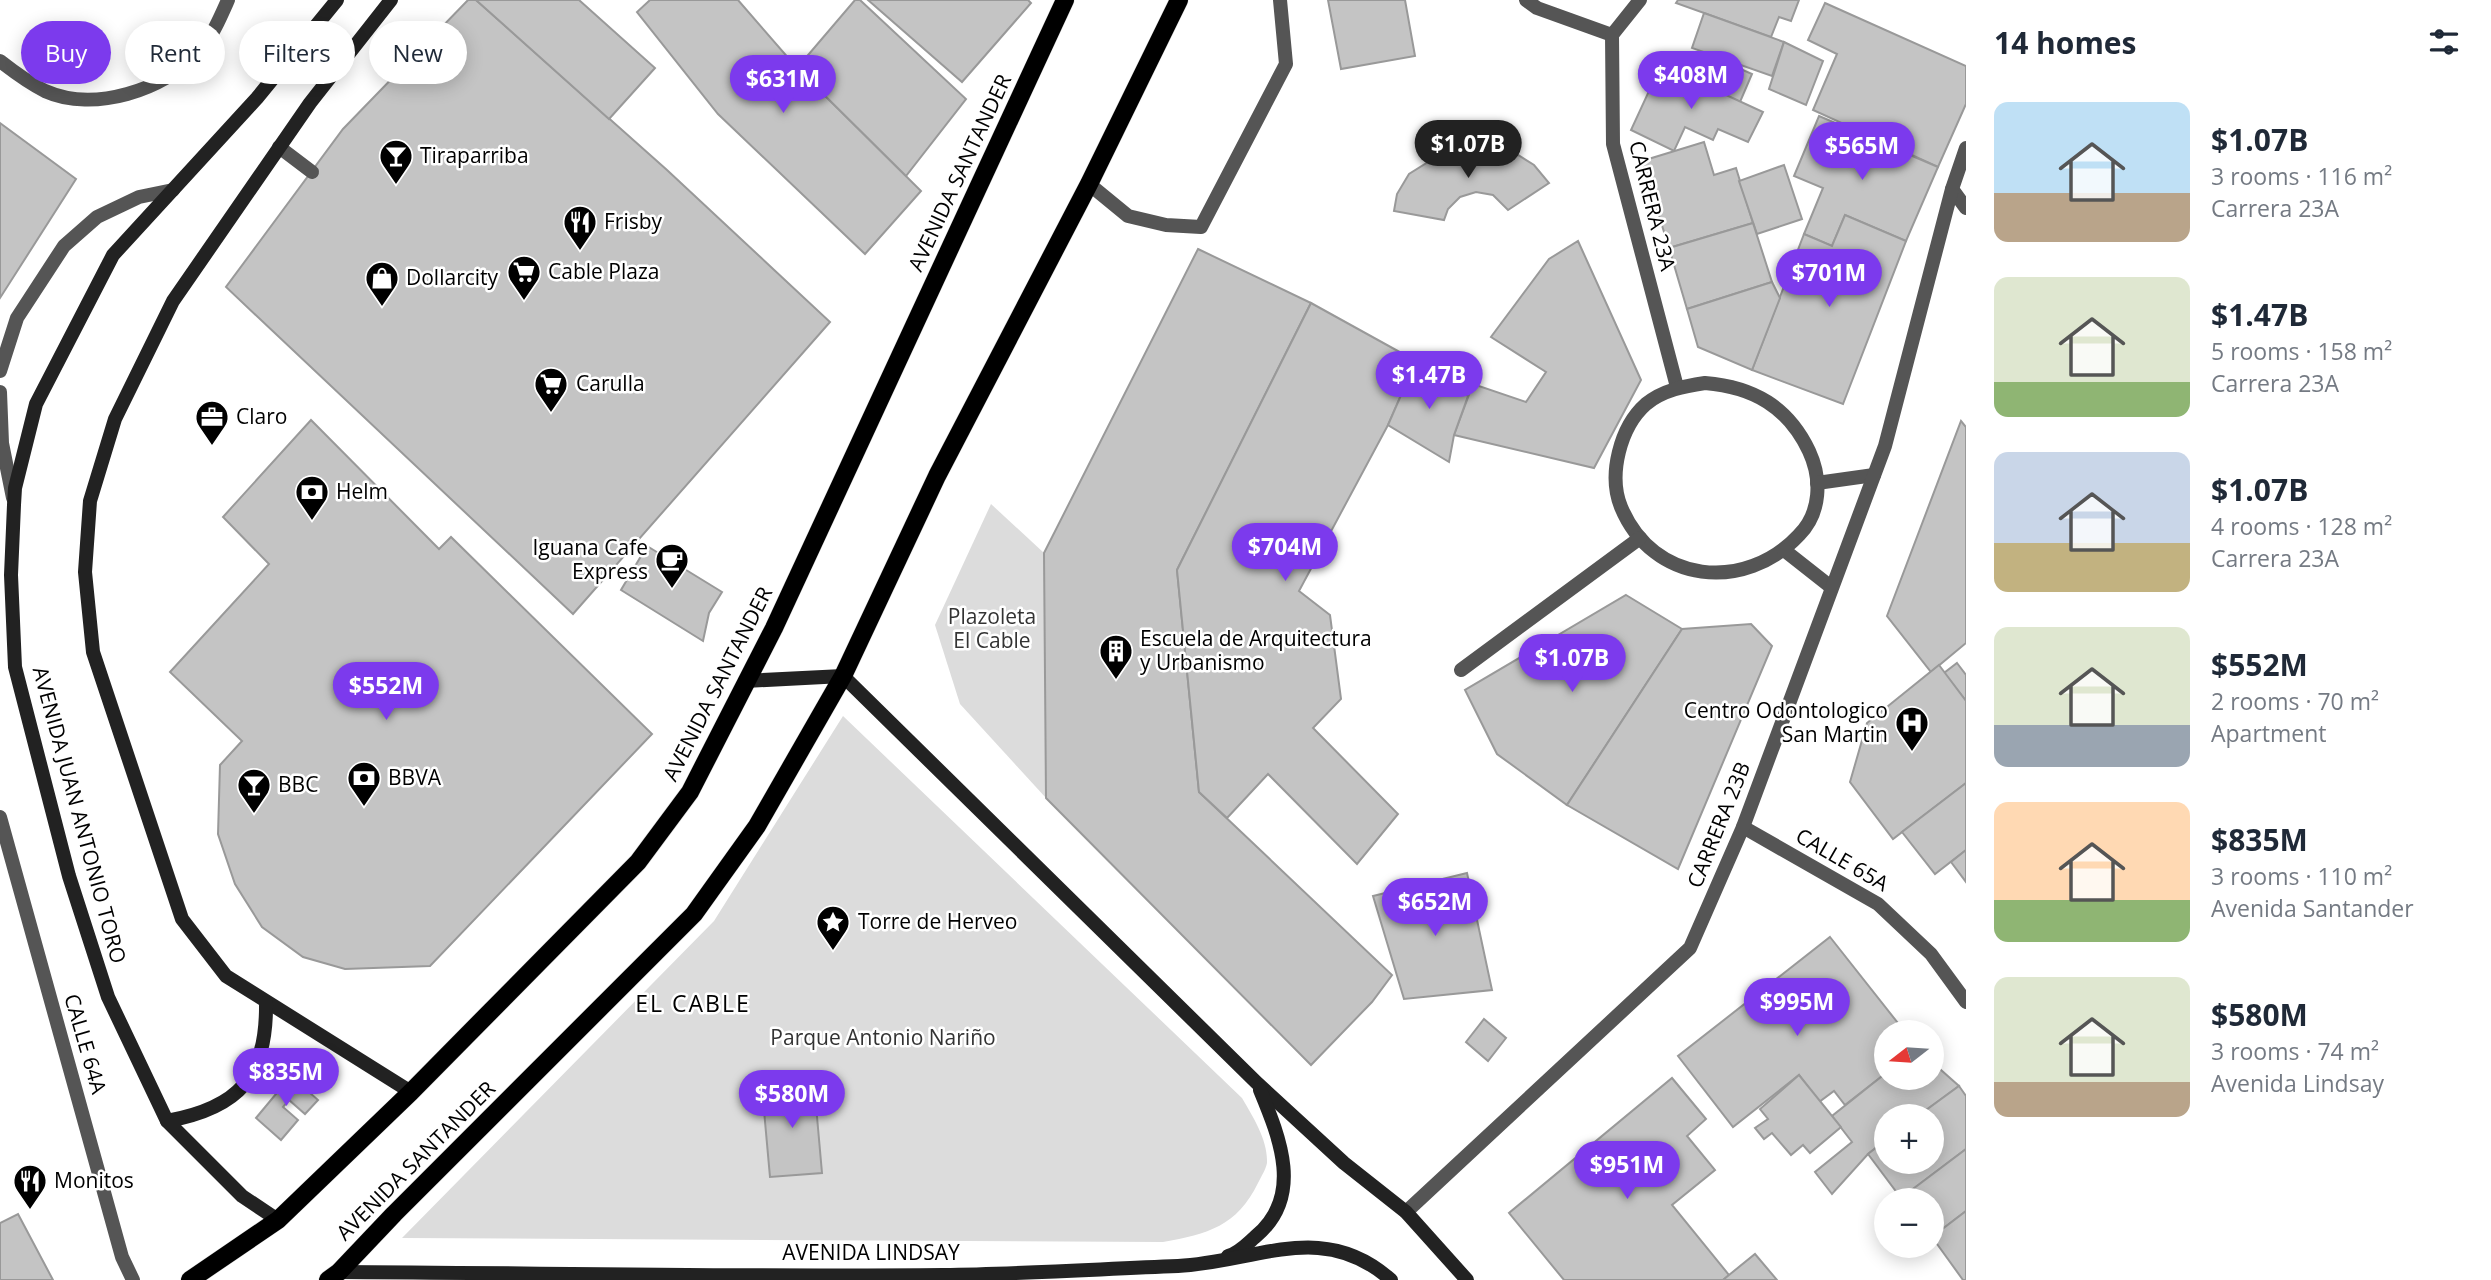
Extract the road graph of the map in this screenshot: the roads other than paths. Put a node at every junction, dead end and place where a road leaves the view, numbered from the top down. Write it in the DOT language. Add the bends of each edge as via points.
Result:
graph roads {
  1 [pos="228,0"];
  2 [pos="337,0"];
  3 [pos="391,0"];
  4 [pos="1066,0"];
  5 [pos="1179,0"];
  6 [pos="1280,0"];
  7 [pos="1526,0"];
  8 [pos="1640,0"];
  9 [pos="1612,35"];
  10 [pos="0,61"];
  11 [pos="279,147"];
  12 [pos="1966,148"];
  13 [pos="312,172"];
  14 [pos="1089,184"];
  15 [pos="1952,189"];
  16 [pos="173,190"];
  17 [pos="1966,208"];
  18 [pos="0,371"];
  19 [pos="1678,387"];
  20 [pos="0,391"];
  21 [pos="1874,475"];
  22 [pos="1817,483"];
  23 [pos="14,505"];
  24 [pos="1640,538"];
  25 [pos="1784,550"];
  26 [pos="1831,587"];
  27 [pos="1461,670"];
  28 [pos="843,676"];
  29 [pos="745,681"];
  30 [pos="0,817"];
  31 [pos="1744,827"];
  32 [pos="1966,1002"];
  33 [pos="266,1003"];
  34 [pos="1258,1084"];
  35 [pos="411,1092"];
  36 [pos="167,1121"];
  37 [pos="1406,1212"];
  38 [pos="278,1220"];
  39 [pos="1200,1265"];
  40 [pos="333,1276"];
  41 [pos="133,1280"];
  42 [pos="190,1280"];
  43 [pos="1391,1280"];
  44 [pos="1467,1280"];
  1 -- 10 [label="street" via="200,51 174,75 144,89 75,99 47,92"];
  2 -- 16 [label="main road, AVENIDA JUAN ANTONIO TORO"];
  3 -- 11 [label="main road"];
  4 -- 29 [label="main road, AVENIDA SANTANDER" via="774,628"];
  5 -- 14 [label="main road, AVENIDA SANTANDER"];
  6 -- 14 [label="street" via="1286,64 1201,227 1128,216"];
  7 -- 9 [label="street"];
  8 -- 9 [label="street"];
  9 -- 19 [label="street, CARRERA 23A" via="1613,144"];
  11 -- 13 [label="street"];
  11 -- 33 [label="main road" via="173,301 115,419 90,501 85,572 93,652 182,919 226,976"];
  12 -- 15 [label="street, CARRERA 23B"];
  14 -- 28 [label="main road, AVENIDA SANTANDER" via="937,476"];
  15 -- 17 [label="street"];
  15 -- 21 [label="street, CARRERA 23B"];
  16 -- 18 [label="street" via="139,197 97,217 64,246 17,318"];
  16 -- 23 [label="main road, AVENIDA JUAN ANTONIO TORO" via="113,255 36,404"];
  19 -- 22 [label="street" via="1732,385 1758,394 1799,431"];
  19 -- 24 [label="street" via="1646,405 1624,434 1615,470 1620,506"];
  20 -- 23 [label="street" via="2,443"];
  21 -- 22 [label="street"];
  21 -- 26 [label="street, CARRERA 23B"];
  22 -- 25 [label="street" via="1812,519"];
  23 -- 36 [label="main road, AVENIDA JUAN ANTONIO TORO" via="15,667 69,876 108,998"];
  24 -- 25 [label="street" via="1660,556 1710,574 1762,565"];
  24 -- 27 [label="street"];
  25 -- 26 [label="street"];
  26 -- 31 [label="street, CARRERA 23B"];
  28 -- 29 [label="main road"];
  28 -- 34 [label="main road"];
  28 -- 40 [label="main road, AVENIDA SANTANDER" via="757,825 695,914"];
  29 -- 35 [label="main road, AVENIDA SANTANDER" via="691,792 638,862"];
  30 -- 41 [label="street, CALLE 64A" via="122,1257"];
  31 -- 32 [label="street, CALLE 65A" via="1878,904 1931,954"];
  31 -- 37 [label="street, CARRERA 23B" via="1690,948"];
  33 -- 35 [label="main road"];
  33 -- 36 [label="main road" via="266,1038 254,1071 232,1098 202,1115"];
  34 -- 37 [label="main road"];
  34 -- 39 [label="main road" via="1281,1141 1286,1169 1280,1201 1263,1231 1234,1254"];
  35 -- 38 [label="main road, AVENIDA SANTANDER"];
  36 -- 38 [label="main road, AVENIDA JUAN ANTONIO TORO" via="242,1196"];
  37 -- 44 [label="main road"];
  38 -- 42 [label="main road, AVENIDA SANTANDER"];
  39 -- 40 [label="main road, AVENIDA LINDSAY" via="944,1275"];
  39 -- 43 [label="main road, AVENIDA LINDSAY" via="1313,1245 1343,1250 1375,1265"];
}
